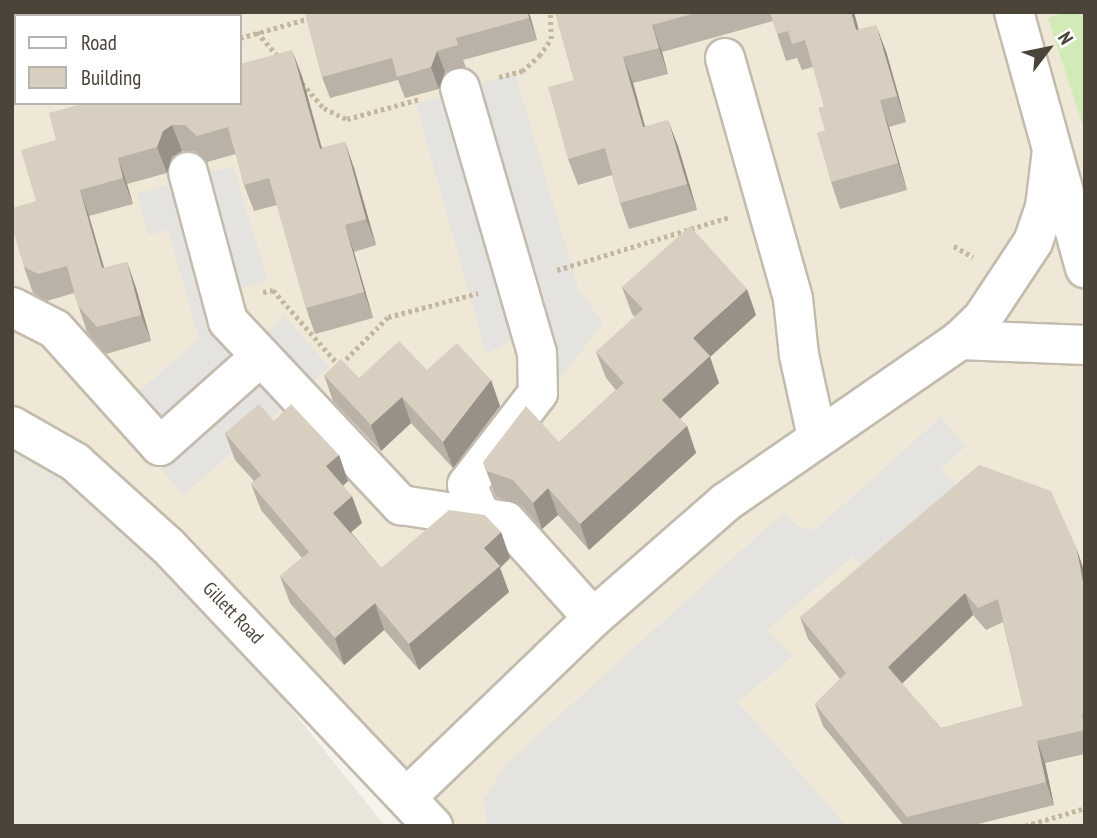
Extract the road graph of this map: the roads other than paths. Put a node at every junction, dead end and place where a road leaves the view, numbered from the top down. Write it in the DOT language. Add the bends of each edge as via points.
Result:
graph roads {
  1 [pos="1014,12"];
  2 [pos="725,58"];
  3 [pos="460,88"];
  4 [pos="1052,150"];
  5 [pos="188,172"];
  6 [pos="1085,268"];
  7 [pos="12,307"];
  8 [pos="960,340"];
  9 [pos="1085,345"];
  10 [pos="261,356"];
  11 [pos="12,426"];
  12 [pos="817,437"];
  13 [pos="481,517"];
  14 [pos="593,618"];
  15 [pos="407,797"];
  16 [pos="433,826"];
  1 -- 4 [label="street"];
  2 -- 12 [label="street" via="793,299 799,355"];
  3 -- 13 [label="street" via="537,352 538,393 467,485"];
  4 -- 6 [label="street"];
  4 -- 8 [label="street" via="1045,206 1034,242 1004,290"];
  5 -- 10 [label="street" via="228,321"];
  7 -- 10 [label="street" via="55,329 160,446"];
  8 -- 9 [label="street"];
  8 -- 12 [label="street"];
  10 -- 13 [label="street" via="401,505"];
  11 -- 15 [label="street, Gillett Road" via="75,462 168,546"];
  12 -- 14 [label="street" via="726,502"];
  13 -- 14 [label="street" via="506,520"];
  14 -- 15 [label="street"];
  15 -- 16 [label="street, Gillett Road"];
}
